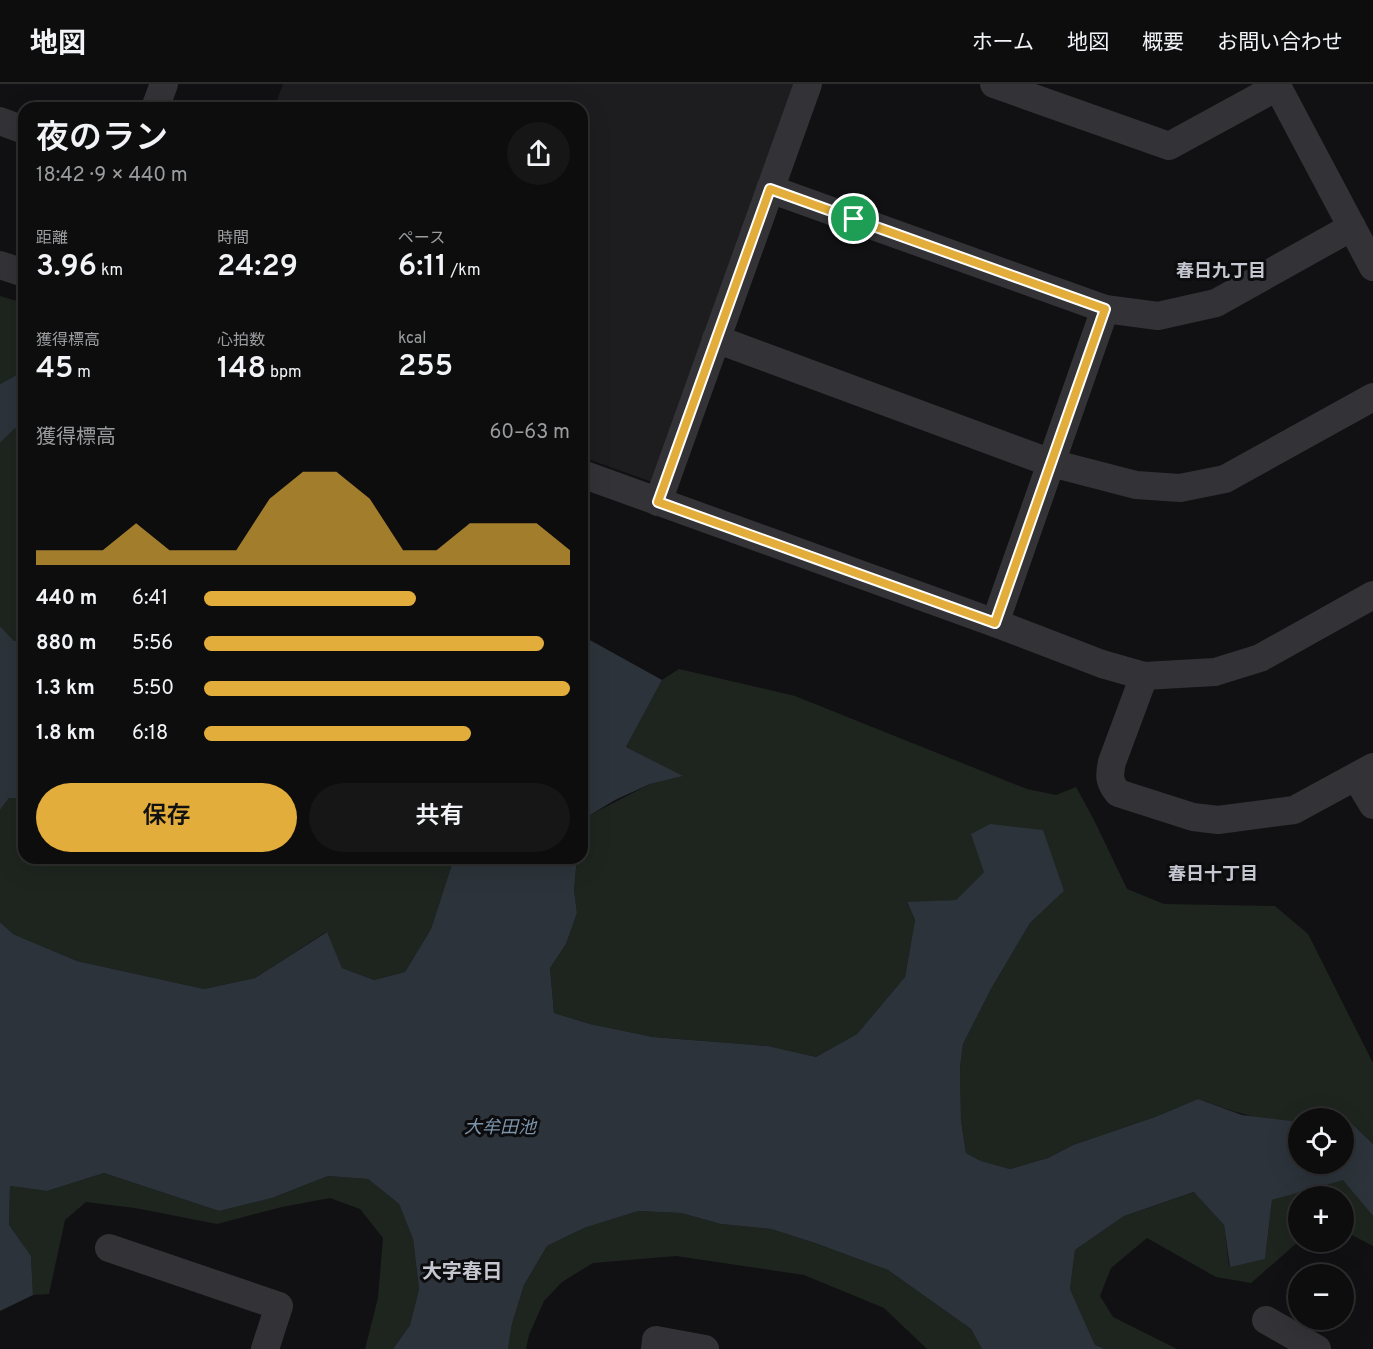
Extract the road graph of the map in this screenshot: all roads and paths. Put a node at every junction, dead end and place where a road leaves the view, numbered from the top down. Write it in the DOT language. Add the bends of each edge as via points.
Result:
graph roads {
  1 [pos="164,84"];
  2 [pos="808,84"];
  3 [pos="994,84"];
  4 [pos="1277,85"];
  5 [pos="157,102"];
  6 [pos="0,121"];
  7 [pos="18,128"];
  8 [pos="770,189"];
  9 [pos="1352,227"];
  10 [pos="0,265"];
  11 [pos="1373,267"];
  12 [pos="18,271"];
  13 [pos="1105,309"];
  14 [pos="716,339"];
  15 [pos="1373,397"];
  16 [pos="1051,463"];
  17 [pos="588,476"];
  18 [pos="658,502"];
  19 [pos="1373,595"];
  20 [pos="995,623"];
  21 [pos="1144,676"];
  22 [pos="1365,772"];
  23 [pos="1373,805"];
  24 [pos="109,1248"];
  25 [pos="1266,1320"];
  26 [pos="265,1349"];
  27 [pos="655,1349"];
  28 [pos="705,1349"];
  29 [pos="1317,1349"];
  1 -- 5 [label="street"];
  2 -- 8 [label="street"];
  3 -- 4 [label="street" via="1170,146"];
  4 -- 9 [label="street"];
  6 -- 7 [label="street"];
  8 -- 13 [label="street"];
  8 -- 14 [label="street"];
  9 -- 11 [label="street"];
  9 -- 13 [label="street" via="1216,303 1158,316"];
  10 -- 12 [label="street"];
  13 -- 16 [label="street"];
  14 -- 16 [label="street"];
  14 -- 18 [label="street"];
  15 -- 16 [label="street" via="1225,479 1180,488 1136,485"];
  16 -- 20 [label="street"];
  17 -- 18 [label="street"];
  18 -- 20 [label="street"];
  19 -- 21 [label="street" via="1260,658 1215,672"];
  20 -- 21 [label="street"];
  21 -- 22 [label="street" via="1109,775 1110,784 1118,793 1193,817 1218,820 1294,810"];
  22 -- 23 [label="street"];
  24 -- 26 [label="street" via="279,1306"];
  25 -- 29 [label="street"];
  27 -- 28 [label="street" via="656,1340"];
}
